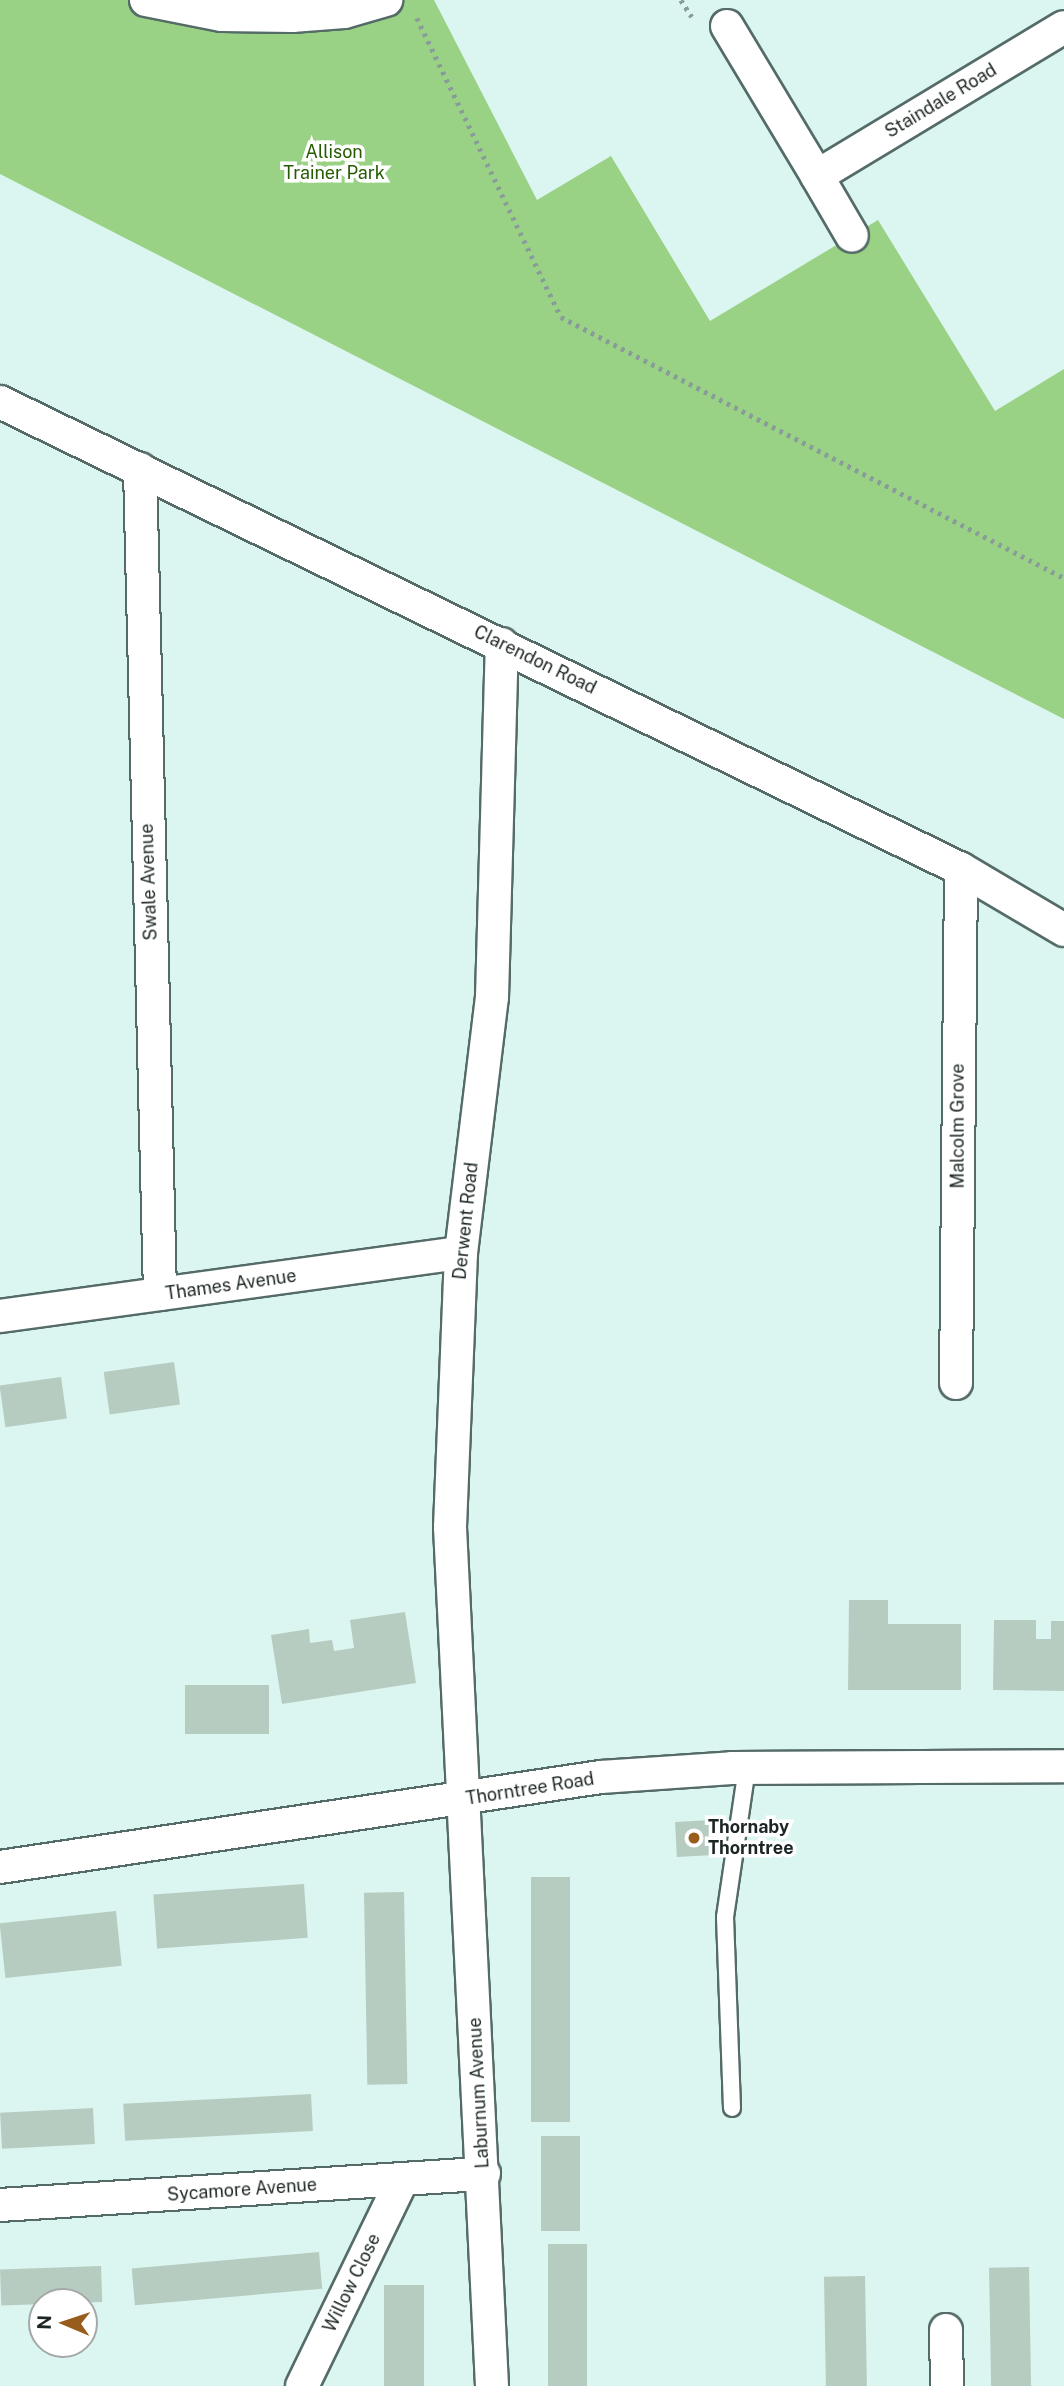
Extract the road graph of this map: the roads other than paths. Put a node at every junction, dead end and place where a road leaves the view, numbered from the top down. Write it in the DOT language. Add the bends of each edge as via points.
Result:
graph roads {
  1 [pos="146,0"];
  2 [pos="400,6"];
  3 [pos="727,26"];
  4 [pos="1064,27"];
  5 [pos="817,176"];
  6 [pos="852,236"];
  7 [pos="0,402"];
  8 [pos="140,469"];
  9 [pos="502,644"];
  10 [pos="961,869"];
  11 [pos="1064,930"];
  12 [pos="461,1253"];
  13 [pos="160,1294"];
  14 [pos="0,1316"];
  15 [pos="956,1383"];
  16 [pos="1064,1766"];
  17 [pos="747,1768"];
  18 [pos="465,1800"];
  19 [pos="0,1867"];
  20 [pos="732,2108"];
  21 [pos="484,2174"];
  22 [pos="402,2180"];
  23 [pos="0,2205"];
  24 [pos="946,2330"];
  25 [pos="302,2386"];
  26 [pos="492,2386"];
  27 [pos="947,2386"];
  1 -- 2 [label="street" via="222,15 292,16"];
  3 -- 5 [label="street"];
  4 -- 5 [label="street, Staindale Road"];
  5 -- 6 [label="street"];
  7 -- 8 [label="street, Clarendon Road"];
  8 -- 9 [label="street, Clarendon Road"];
  8 -- 13 [label="street, Swale Avenue"];
  9 -- 10 [label="street, Clarendon Road"];
  9 -- 12 [label="street, Derwent Road" via="492,997"];
  10 -- 11 [label="street, Clarendon Road"];
  10 -- 15 [label="street, Malcolm Grove"];
  12 -- 13 [label="street, Thames Avenue"];
  12 -- 18 [label="street, Derwent Road" via="450,1527"];
  13 -- 14 [label="street, Thames Avenue"];
  16 -- 17 [label="street, Thorntree Road"];
  17 -- 18 [label="street, Thorntree Road" via="601,1777"];
  17 -- 20 [label="lane" via="725,1917"];
  18 -- 19 [label="street, Thorntree Road"];
  18 -- 21 [label="street, Laburnum Avenue"];
  21 -- 22 [label="street, Sycamore Avenue"];
  21 -- 26 [label="street, Laburnum Avenue"];
  22 -- 23 [label="street, Sycamore Avenue"];
  22 -- 25 [label="street, Willow Close"];
  24 -- 27 [label="street"];
}
